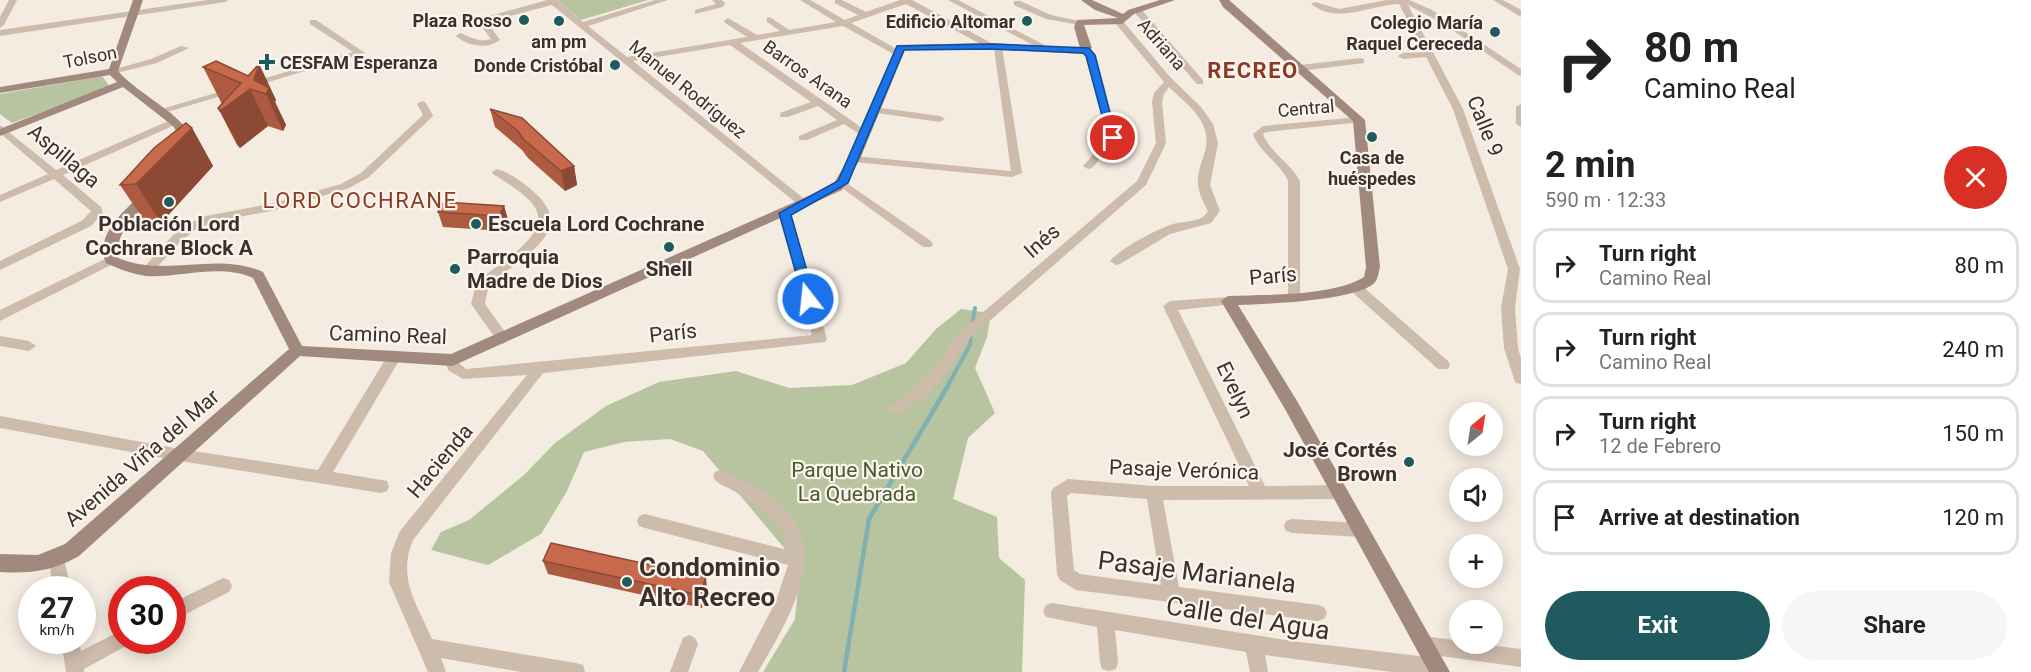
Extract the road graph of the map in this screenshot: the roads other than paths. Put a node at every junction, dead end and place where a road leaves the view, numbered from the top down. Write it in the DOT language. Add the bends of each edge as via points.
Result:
graph roads {
  1 [pos="13,0"];
  2 [pos="138,0"];
  3 [pos="225,0"];
  4 [pos="664,0"];
  5 [pos="716,0"];
  6 [pos="804,0"];
  7 [pos="906,0"];
  8 [pos="952,0"];
  9 [pos="1086,0"];
  10 [pos="1170,0"];
  11 [pos="1224,0"];
  12 [pos="1402,0"];
  13 [pos="1497,0"];
  14 [pos="552,1"];
  15 [pos="838,1"];
  16 [pos="1017,3"];
  17 [pos="1150,3"];
  18 [pos="1315,4"];
  19 [pos="1137,10"];
  20 [pos="698,12"];
  21 [pos="134,13"];
  22 [pos="1521,14"];
  23 [pos="864,15"];
  24 [pos="1122,19"];
  25 [pos="770,20"];
  26 [pos="728,21"];
  27 [pos="313,22"];
  28 [pos="1080,22"];
  29 [pos="844,23"];
  30 [pos="0,25"];
  31 [pos="581,25"];
  32 [pos="0,33"];
  33 [pos="788,33"];
  34 [pos="459,36"];
  35 [pos="755,38"];
  36 [pos="732,42"];
  37 [pos="994,47"];
  38 [pos="184,48"];
  39 [pos="1086,50"];
  40 [pos="897,53"];
  41 [pos="1054,53"];
  42 [pos="1429,54"];
  43 [pos="1403,56"];
  44 [pos="625,60"];
  45 [pos="1361,61"];
  46 [pos="1300,68"];
  47 [pos="113,71"];
  48 [pos="1521,73"];
  49 [pos="1169,82"];
  50 [pos="1200,82"];
  51 [pos="124,83"];
  52 [pos="0,90"];
  53 [pos="817,103"];
  54 [pos="422,104"];
  55 [pos="1521,107"];
  56 [pos="874,110"];
  57 [pos="160,111"];
  58 [pos="784,115"];
  59 [pos="940,119"];
  60 [pos="1359,120"];
  61 [pos="843,121"];
  62 [pos="173,122"];
  63 [pos="1521,124"];
  64 [pos="1,131"];
  65 [pos="864,134"];
  66 [pos="803,138"];
  67 [pos="183,158"];
  68 [pos="854,159"];
  69 [pos="1089,166"];
  70 [pos="497,172"];
  71 [pos="57,174"];
  72 [pos="842,183"];
  73 [pos="156,187"];
  74 [pos="0,199"];
  75 [pos="804,204"];
  76 [pos="785,213"];
  77 [pos="927,244"];
  78 [pos="111,260"];
  79 [pos="1116,261"];
  80 [pos="0,266"];
  81 [pos="1517,269"];
  82 [pos="147,271"];
  83 [pos="1356,288"];
  84 [pos="1294,297"];
  85 [pos="1228,301"];
  86 [pos="1170,306"];
  87 [pos="0,316"];
  88 [pos="503,339"];
  89 [pos="0,342"];
  90 [pos="29,346"];
  91 [pos="297,350"];
  92 [pos="393,359"];
  93 [pos="452,360"];
  94 [pos="1443,365"];
  95 [pos="531,369"];
  96 [pos="1521,379"];
  97 [pos="895,410"];
  98 [pos="0,422"];
  99 [pos="180,455"];
  100 [pos="322,476"];
  101 [pos="721,477"];
  102 [pos="381,486"];
  103 [pos="1339,492"];
  104 [pos="1154,493"];
  105 [pos="1261,494"];
  106 [pos="645,521"];
  107 [pos="1292,526"];
  108 [pos="1360,530"];
  109 [pos="57,560"];
  110 [pos="797,560"];
  111 [pos="0,563"];
  112 [pos="60,576"];
  113 [pos="1070,578"];
  114 [pos="223,586"];
  115 [pos="1171,593"];
  116 [pos="186,606"];
  117 [pos="1052,611"];
  118 [pos="1318,613"];
  119 [pos="1105,620"];
  120 [pos="689,644"];
  121 [pos="1425,645"];
  122 [pos="1254,646"];
  123 [pos="426,647"];
  124 [pos="108,648"];
  125 [pos="1521,658"];
  126 [pos="1109,662"];
  127 [pos="75,668"];
  128 [pos="1438,669"];
  129 [pos="437,672"];
  130 [pos="576,672"];
  131 [pos="679,672"];
  132 [pos="748,672"];
  133 [pos="1259,672"];
  1 -- 30 [label="street"];
  2 -- 21 [label="street"];
  3 -- 21 [label="street"];
  4 -- 31 [label="street"];
  5 -- 20 [label="street" via="720,5"];
  6 -- 29 [label="street"];
  7 -- 23 [label="street"];
  7 -- 37 [label="street"];
  8 -- 41 [label="street"];
  9 -- 24 [label="street"];
  10 -- 17 [label="street"];
  11 -- 46 [label="street"];
  12 -- 18 [label="street" via="1334,13"];
  12 -- 42 [label="street, Calle 9"];
  12 -- 48 [label="street" via="1416,4"];
  13 -- 22 [label="street"];
  14 -- 31 [label="street, Manuel Rodríguez"];
  14 -- 34 [label="street" via="482,21 496,40 493,42 476,43"];
  15 -- 23 [label="street"];
  16 -- 28 [label="street" via="1049,17"];
  17 -- 19 [label="street"];
  19 -- 24 [label="street"];
  19 -- 50 [label="street"];
  21 -- 32 [label="street"];
  21 -- 47 [label="street"];
  23 -- 29 [label="street"];
  24 -- 28 [label="street"];
  24 -- 49 [label="street, Adriana"];
  25 -- 33 [label="street"];
  26 -- 35 [label="street"];
  27 -- 57 [label="street" via="360,53"];
  28 -- 39 [label="street"];
  29 -- 33 [label="street"];
  29 -- 40 [label="street"];
  31 -- 44 [label="street, Manuel Rodríguez"];
  33 -- 35 [label="street"];
  35 -- 36 [label="street"];
  36 -- 44 [label="street"];
  36 -- 53 [label="street, Barros Arana"];
  37 -- 40 [label="street" via="904,46"];
  37 -- 41 [label="street"];
  37 -- 68 [label="street" via="1017,173"];
  38 -- 47 [label="street, Tolson" via="154,61"];
  39 -- 41 [label="street"];
  39 -- 69 [label="street" via="1091,55 1113,138"];
  40 -- 56 [label="street"];
  42 -- 43 [label="street"];
  42 -- 81 [label="street, Calle 9" via="1462,120"];
  44 -- 75 [label="street, Manuel Rodríguez"];
  45 -- 46 [label="street"];
  46 -- 60 [label="street"];
  47 -- 51 [label="street"];
  47 -- 52 [label="street, Tolson"];
  49 -- 79 [label="street, Adriana" via="1197,109 1211,133 1213,146 1202,182 1204,196 1214,211 1212,218 1174,227"];
  49 -- 97 [label="street, Inés" via="1157,102 1161,143 1142,183 966,334 946,366 920,394"];
  51 -- 57 [label="street"];
  51 -- 64 [label="street"];
  53 -- 58 [label="street"];
  53 -- 61 [label="street, Barros Arana"];
  54 -- 82 [label="street" via="428,115 365,175 325,193 210,219 191,227"];
  55 -- 63 [label="street"];
  56 -- 59 [label="street"];
  56 -- 65 [label="street"];
  57 -- 62 [label="street"];
  60 -- 83 [label="street" via="1372,274"];
  60 -- 84 [label="street, Central" via="1263,129 1258,134 1294,181"];
  61 -- 65 [label="street, Barros Arana"];
  61 -- 66 [label="street"];
  62 -- 67 [label="street" via="188,135 190,145"];
  62 -- 71 [label="street"];
  64 -- 71 [label="street, Aspillaga"];
  65 -- 68 [label="street"];
  68 -- 72 [label="street"];
  70 -- 88 [label="street" via="534,195 546,216 540,239 480,291 478,304"];
  71 -- 74 [label="street"];
  71 -- 80 [label="street, Aspillaga" via="97,210 96,216"];
  72 -- 75 [label="street, Camino Real"];
  72 -- 77 [label="street"];
  73 -- 78 [label="street" via="112,234 108,248"];
  75 -- 76 [label="street, Camino Real"];
  76 -- 88 [label="street, Camino Real"];
  76 -- 95 [label="street, París" via="819,339"];
  78 -- 82 [label="street"];
  78 -- 87 [label="street"];
  81 -- 96 [label="street, Calle 9" via="1508,308 1511,348"];
  82 -- 91 [label="street" via="249,270 258,275"];
  83 -- 84 [label="street, París"];
  83 -- 94 [label="street"];
  84 -- 85 [label="street, París"];
  85 -- 86 [label="street, París"];
  85 -- 103 [label="street"];
  86 -- 105 [label="street, Evelyn"];
  88 -- 93 [label="street, Camino Real"];
  89 -- 90 [label="street"];
  91 -- 92 [label="street, Camino Real"];
  91 -- 99 [label="street, Avenida Viña del Mar"];
  92 -- 93 [label="street, Camino Real"];
  92 -- 100 [label="street"];
  93 -- 95 [label="street" via="463,374"];
  95 -- 123 [label="street, Hacienda" via="536,373 534,379 402,545 398,582"];
  98 -- 99 [label="street"];
  99 -- 100 [label="street"];
  99 -- 109 [label="street, Avenida Viña del Mar"];
  100 -- 102 [label="street"];
  101 -- 110 [label="street" via="746,488 782,518 792,537"];
  103 -- 105 [label="street, Pasaje Verónica"];
  103 -- 108 [label="street"];
  104 -- 105 [label="street, Pasaje Verónica"];
  104 -- 113 [label="street, Pasaje Verónica" via="1063,487 1059,493 1065,569"];
  104 -- 115 [label="street"];
  106 -- 110 [label="street"];
  107 -- 108 [label="street"];
  108 -- 121 [label="street"];
  109 -- 111 [label="street, Avenida Viña del Mar" via="30,565"];
  109 -- 112 [label="street"];
  110 -- 132 [label="street" via="766,640"];
  113 -- 115 [label="street, Pasaje Marianela" via="1082,583"];
  114 -- 116 [label="street"];
  115 -- 118 [label="street, Pasaje Marianela"];
  117 -- 119 [label="street, Calle del Agua"];
  119 -- 122 [label="street, Calle del Agua"];
  119 -- 126 [label="street"];
  120 -- 131 [label="street"];
  121 -- 125 [label="street"];
  121 -- 128 [label="street"];
  122 -- 128 [label="street, Calle del Agua"];
  122 -- 133 [label="street"];
  123 -- 129 [label="street, Hacienda"];
  123 -- 130 [label="street"];
  124 -- 127 [label="street"];
}
